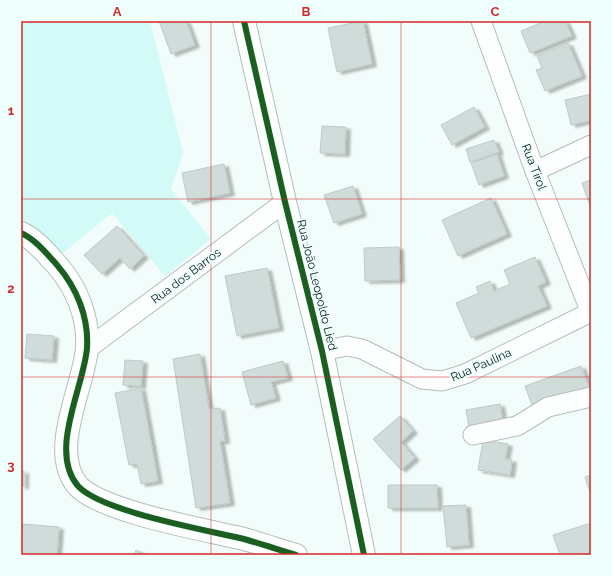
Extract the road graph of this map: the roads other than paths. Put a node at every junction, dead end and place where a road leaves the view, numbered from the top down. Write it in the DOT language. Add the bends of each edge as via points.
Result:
graph roads {
  1 [pos="244,21"];
  2 [pos="481,21"];
  3 [pos="591,145"];
  4 [pos="535,171"];
  5 [pos="285,202"];
  6 [pos="21,233"];
  7 [pos="591,312"];
  8 [pos="87,349"];
  9 [pos="322,351"];
  10 [pos="591,397"];
  11 [pos="473,435"];
  12 [pos="296,555"];
  13 [pos="364,555"];
  1 -- 5 [label="street, Rua João Leopoldo Lied"];
  2 -- 4 [label="street, Rua Tirol"];
  3 -- 4 [label="street"];
  4 -- 7 [label="street, Rua Tirol"];
  5 -- 8 [label="street, Rua dos Barros"];
  5 -- 9 [label="street, Rua João Leopoldo Lied"];
  6 -- 8 [label="street" via="45,252 72,286 81,304"];
  7 -- 9 [label="street, Rua Paulina" via="465,374 442,382 422,379 362,349 347,346"];
  8 -- 12 [label="street" via="68,437 67,453 72,476 79,486 102,501 133,512"];
  9 -- 13 [label="street, Rua João Leopoldo Lied"];
  10 -- 11 [label="street" via="548,407 517,426"];
}
